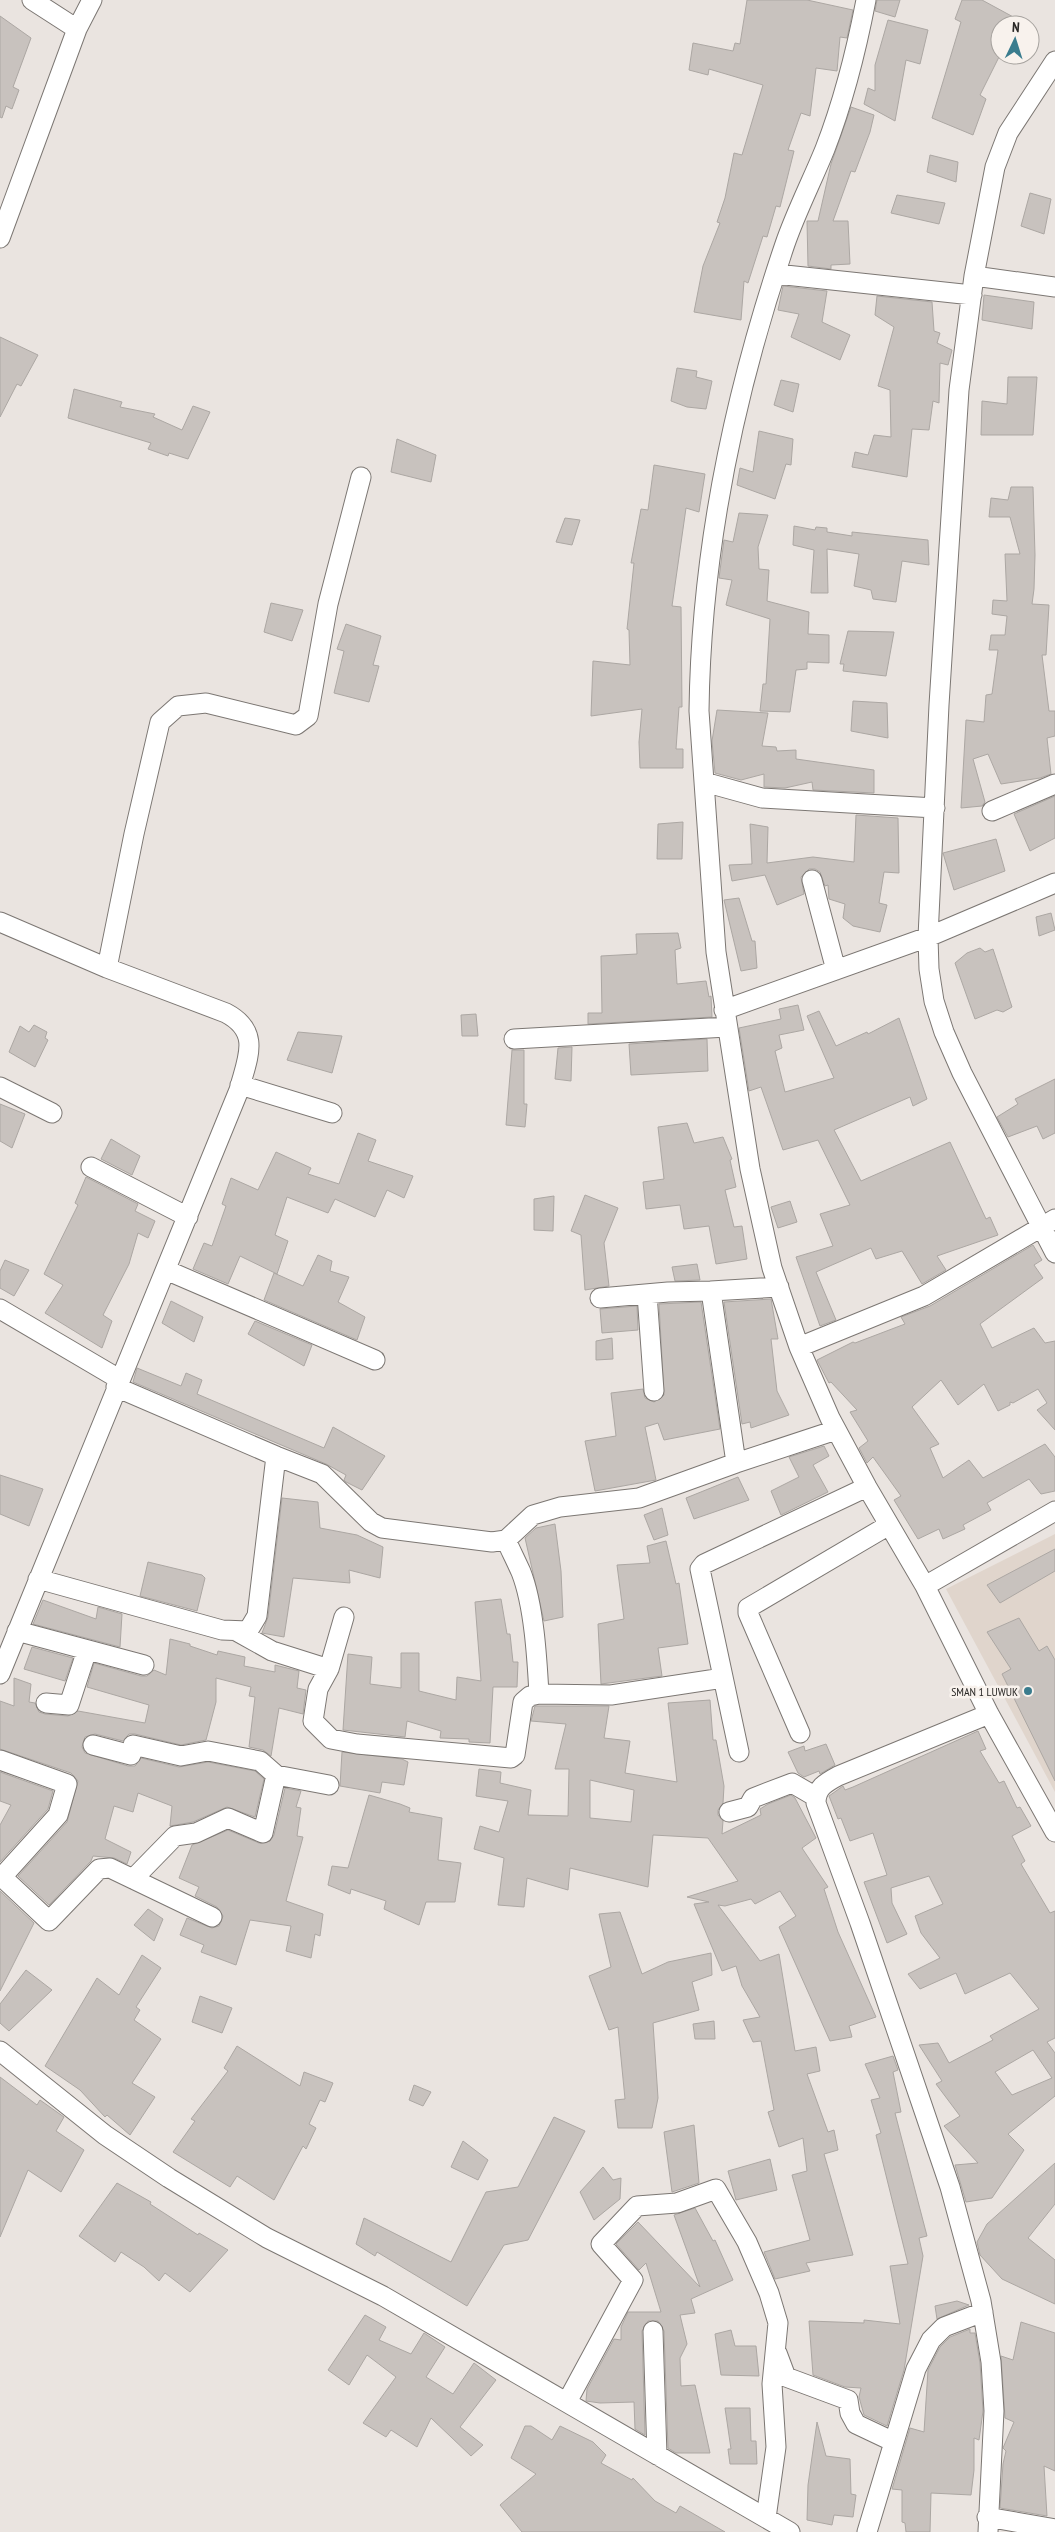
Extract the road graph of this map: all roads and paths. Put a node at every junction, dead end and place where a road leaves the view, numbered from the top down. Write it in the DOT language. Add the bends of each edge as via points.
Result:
graph roads {
  1 [pos="32,0"];
  2 [pos="92,0"];
  3 [pos="866,0"];
  4 [pos="77,29"];
  5 [pos="1055,61"];
  6 [pos="0,238"];
  7 [pos="776,274"];
  8 [pos="974,276"];
  9 [pos="1055,287"];
  10 [pos="972,295"];
  11 [pos="361,476"];
  12 [pos="704,782"];
  13 [pos="1055,784"];
  14 [pos="935,808"];
  15 [pos="992,811"];
  16 [pos="812,880"];
  17 [pos="1055,883"];
  18 [pos="0,922"];
  19 [pos="928,937"];
  20 [pos="107,968"];
  21 [pos="836,970"];
  22 [pos="726,1018"];
  23 [pos="514,1039"];
  24 [pos="240,1085"];
  25 [pos="0,1088"];
  26 [pos="52,1113"];
  27 [pos="332,1113"];
  28 [pos="91,1167"];
  29 [pos="188,1217"];
  30 [pos="1048,1223"];
  31 [pos="1055,1253"];
  32 [pos="166,1270"];
  33 [pos="779,1288"];
  34 [pos="711,1291"];
  35 [pos="647,1294"];
  36 [pos="600,1298"];
  37 [pos="0,1309"];
  38 [pos="800,1347"];
  39 [pos="375,1360"];
  40 [pos="118,1384"];
  41 [pos="654,1391"];
  42 [pos="836,1430"];
  43 [pos="276,1456"];
  44 [pos="736,1463"];
  45 [pos="867,1487"];
  46 [pos="1055,1511"];
  47 [pos="889,1525"];
  48 [pos="506,1540"];
  49 [pos="38,1579"];
  50 [pos="925,1586"];
  51 [pos="344,1617"];
  52 [pos="17,1631"];
  53 [pos="238,1632"];
  54 [pos="87,1650"];
  55 [pos="144,1665"];
  56 [pos="329,1669"];
  57 [pos="0,1674"];
  58 [pos="723,1678"];
  59 [pos="539,1694"];
  60 [pos="46,1703"];
  61 [pos="989,1714"];
  62 [pos="800,1733"];
  63 [pos="93,1745"];
  64 [pos="740,1752"];
  65 [pos="0,1760"];
  66 [pos="276,1775"];
  67 [pos="329,1785"];
  68 [pos="816,1796"];
  69 [pos="729,1812"];
  70 [pos="1055,1832"];
  71 [pos="133,1879"];
  72 [pos="212,1916"];
  73 [pos="0,2051"];
  74 [pos="982,2312"];
  75 [pos="653,2331"];
  76 [pos="776,2350"];
  77 [pos="567,2402"];
  78 [pos="894,2442"];
  79 [pos="657,2455"];
  80 [pos="766,2518"];
  81 [pos="988,2524"];
  82 [pos="1055,2529"];
  83 [pos="790,2532"];
  84 [pos="868,2532"];
  1 -- 4 [label="street"];
  2 -- 4 [label="street"];
  3 -- 7 [label="street" via="853,66 825,149"];
  4 -- 6 [label="street"];
  5 -- 8 [label="street" via="1008,133 995,167"];
  7 -- 10 [label="street"];
  7 -- 12 [label="street" via="728,449 708,556 698,711"];
  8 -- 9 [label="street"];
  8 -- 10 [label="street"];
  10 -- 14 [label="street" via="959,390"];
  11 -- 20 [label="street" via="328,604 308,716 296,725 206,704 178,706 160,722"];
  12 -- 14 [label="street" via="762,798"];
  12 -- 22 [label="street" via="716,952"];
  13 -- 15 [label="street"];
  14 -- 19 [label="street"];
  16 -- 21 [label="street"];
  17 -- 19 [label="street"];
  18 -- 20 [label="street"];
  19 -- 21 [label="street"];
  19 -- 30 [label="street" via="930,977 944,1032 962,1073"];
  20 -- 24 [label="street" via="240,1020 249,1035 249,1052"];
  21 -- 22 [label="street"];
  22 -- 23 [label="street"];
  22 -- 33 [label="street" via="750,1169"];
  24 -- 27 [label="street"];
  24 -- 29 [label="street"];
  25 -- 26 [label="street"];
  28 -- 29 [label="street"];
  29 -- 32 [label="street"];
  30 -- 31 [label="street"];
  30 -- 38 [label="street" via="924,1296"];
  32 -- 39 [label="street"];
  32 -- 40 [label="street"];
  33 -- 34 [label="street"];
  33 -- 38 [label="street"];
  34 -- 35 [label="street"];
  34 -- 44 [label="street"];
  35 -- 36 [label="street"];
  35 -- 41 [label="street"];
  37 -- 40 [label="street"];
  38 -- 42 [label="street"];
  40 -- 43 [label="street"];
  40 -- 49 [label="street"];
  42 -- 44 [label="street"];
  42 -- 45 [label="street"];
  43 -- 48 [label="street" via="322,1474 371,1522 382,1528 492,1542"];
  43 -- 53 [label="street" via="257,1616 248,1631"];
  44 -- 48 [label="street" via="639,1498 560,1508 533,1515"];
  45 -- 47 [label="street"];
  45 -- 58 [label="street" via="702,1566 700,1574"];
  46 -- 50 [label="street"];
  47 -- 50 [label="street"];
  47 -- 62 [label="street" via="748,1608"];
  48 -- 59 [label="street" via="527,1594 537,1654"];
  49 -- 52 [label="street"];
  49 -- 53 [label="street" via="198,1625"];
  50 -- 61 [label="street"];
  51 -- 56 [label="street"];
  52 -- 54 [label="street"];
  52 -- 57 [label="street"];
  53 -- 56 [label="street" via="272,1651"];
  54 -- 55 [label="street"];
  54 -- 60 [label="street" via="69,1705"];
  56 -- 59 [label="street" via="318,1689 313,1721 331,1739 356,1744 511,1758 515,1755 524,1702"];
  58 -- 59 [label="street" via="611,1695"];
  58 -- 64 [label="street"];
  61 -- 68 [label="street" via="825,1782"];
  61 -- 70 [label="street"];
  63 -- 66 [label="street" via="131,1755 133,1745 182,1756 208,1751 260,1761"];
  65 -- 71 [label="street" via="67,1784 58,1815 2,1877 49,1921 99,1869 110,1868"];
  66 -- 67 [label="street"];
  66 -- 71 [label="street" via="263,1833 228,1818 196,1834 175,1836"];
  68 -- 69 [label="street" via="792,1783 753,1798 748,1807"];
  68 -- 74 [label="street" via="816,1804 950,2187"];
  71 -- 72 [label="street"];
  73 -- 77 [label="street" via="106,2134 169,2178 267,2238 383,2296"];
  74 -- 78 [label="street" via="944,2328 931,2340 916,2369"];
  74 -- 81 [label="street" via="991,2362 994,2411"];
  75 -- 79 [label="street"];
  76 -- 77 [label="street" via="778,2322 769,2293 747,2242 716,2189 677,2203 638,2206 601,2244 633,2280"];
  76 -- 78 [label="street" via="786,2377 848,2400 856,2424"];
  76 -- 80 [label="street" via="772,2384 776,2448"];
  77 -- 79 [label="street"];
  78 -- 84 [label="street"];
  79 -- 80 [label="street"];
  80 -- 83 [label="street"];
  81 -- 82 [label="street"];
}
